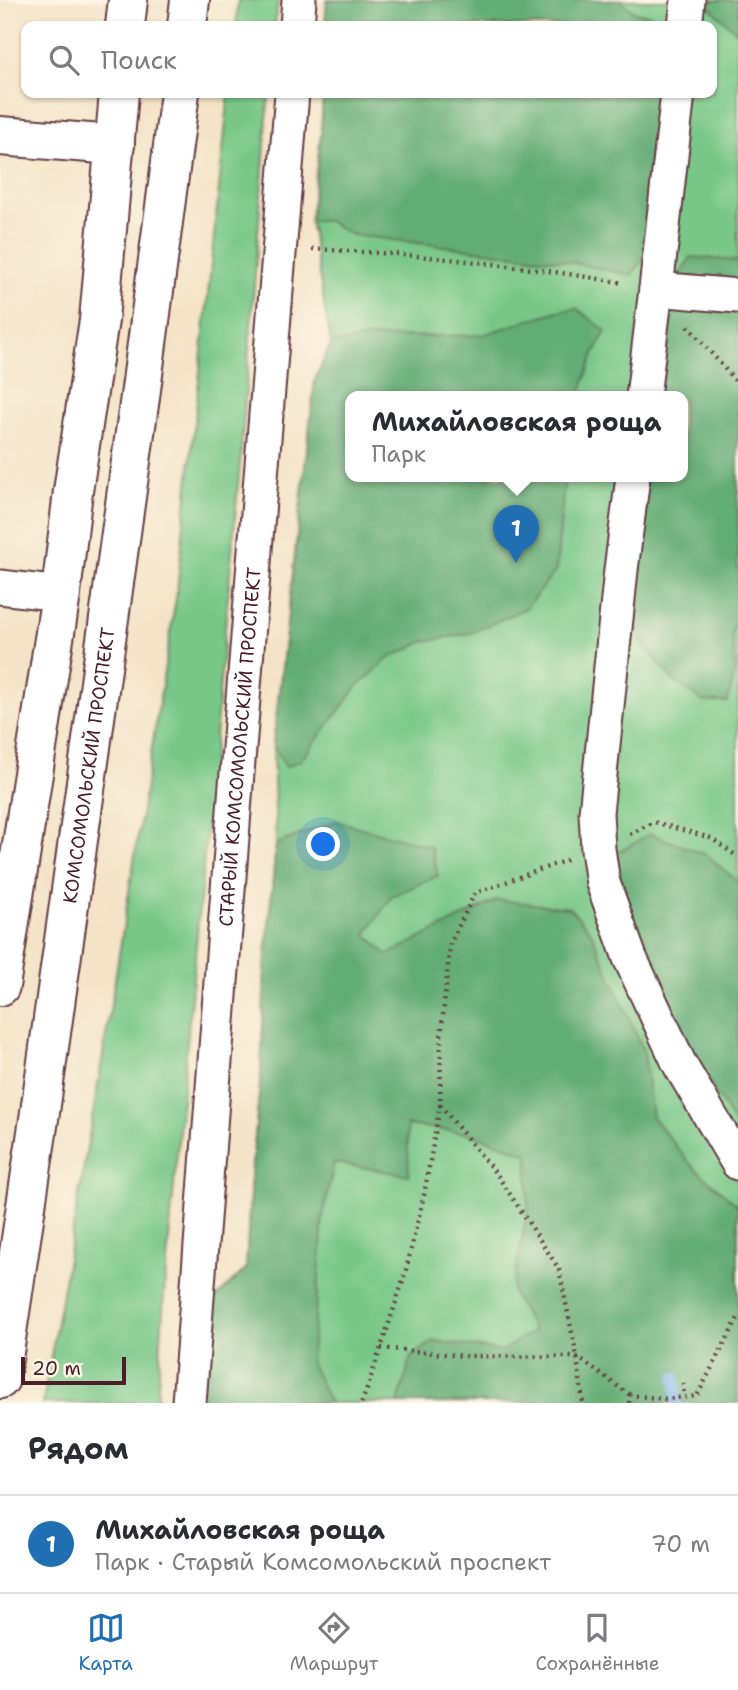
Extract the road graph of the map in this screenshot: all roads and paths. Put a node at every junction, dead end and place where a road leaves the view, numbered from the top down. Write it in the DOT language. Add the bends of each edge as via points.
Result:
graph roads {
  1 [pos="128,0"];
  2 [pos="190,0"];
  3 [pos="299,0"];
  4 [pos="688,0"];
  5 [pos="126,21"];
  6 [pos="188,21"];
  7 [pos="297,21"];
  8 [pos="686,21"];
  9 [pos="118,98"];
  10 [pos="179,98"];
  11 [pos="292,98"];
  12 [pos="677,98"];
  13 [pos="0,136"];
  14 [pos="115,145"];
  15 [pos="173,153"];
  16 [pos="280,247"];
  17 [pos="656,289"];
  18 [pos="738,296"];
  19 [pos="738,384"];
  20 [pos="644,391"];
  21 [pos="632,482"];
  22 [pos="0,587"];
  23 [pos="61,594"];
  24 [pos="598,849"];
  25 [pos="738,857"];
  26 [pos="0,986"];
  27 [pos="440,1105"];
  28 [pos="738,1163"];
  29 [pos="738,1318"];
  30 [pos="381,1348"];
  31 [pos="577,1357"];
  32 [pos="0,1379"];
  33 [pos="683,1383"];
  34 [pos="630,1395"];
  35 [pos="684,1397"];
  36 [pos="189,1403"];
  37 [pos="361,1403"];
  38 [pos="583,1403"];
  39 [pos="629,1403"];
  1 -- 5 [label="main road"];
  2 -- 6 [label="main road"];
  3 -- 7 [label="street"];
  4 -- 8 [label="street"];
  9 -- 14 [label="main road"];
  10 -- 15 [label="main road, КОМСОМОЛЬСКИЙ ПРОСПЕКТ"];
  11 -- 16 [label="street, СТАРЫЙ КОМСОМОЛЬСКИЙ ПРОСПЕКТ"];
  12 -- 17 [label="street"];
  13 -- 14 [label="main road"];
  14 -- 15 [label="main road"];
  14 -- 23 [label="main road" via="99,320"];
  15 -- 32 [label="main road, КОМСОМОЛЬСКИЙ ПРОСПЕКТ"];
  16 -- 17 [label="path" via="548,270"];
  16 -- 36 [label="street, СТАРЫЙ КОМСОМОЛЬСКИЙ ПРОСПЕКТ"];
  17 -- 18 [label="street"];
  17 -- 19 [label="path"];
  17 -- 20 [label="street"];
  21 -- 24 [label="street" via="596,813"];
  22 -- 23 [label="street"];
  23 -- 26 [label="main road"];
  24 -- 25 [label="path" via="654,822 710,838"];
  24 -- 27 [label="path" via="475,893 450,944"];
  24 -- 28 [label="street" via="603,883 630,958 680,1065"];
  27 -- 30 [label="path" via="404,1278"];
  27 -- 31 [label="path" via="498,1176 559,1269"];
  29 -- 35 [label="path" via="697,1395"];
  30 -- 31 [label="path" via="466,1356"];
  30 -- 37 [label="path"];
  31 -- 34 [label="path"];
  31 -- 38 [label="path"];
  33 -- 35 [label="path"];
  34 -- 35 [label="path"];
  34 -- 39 [label="path"];
}
